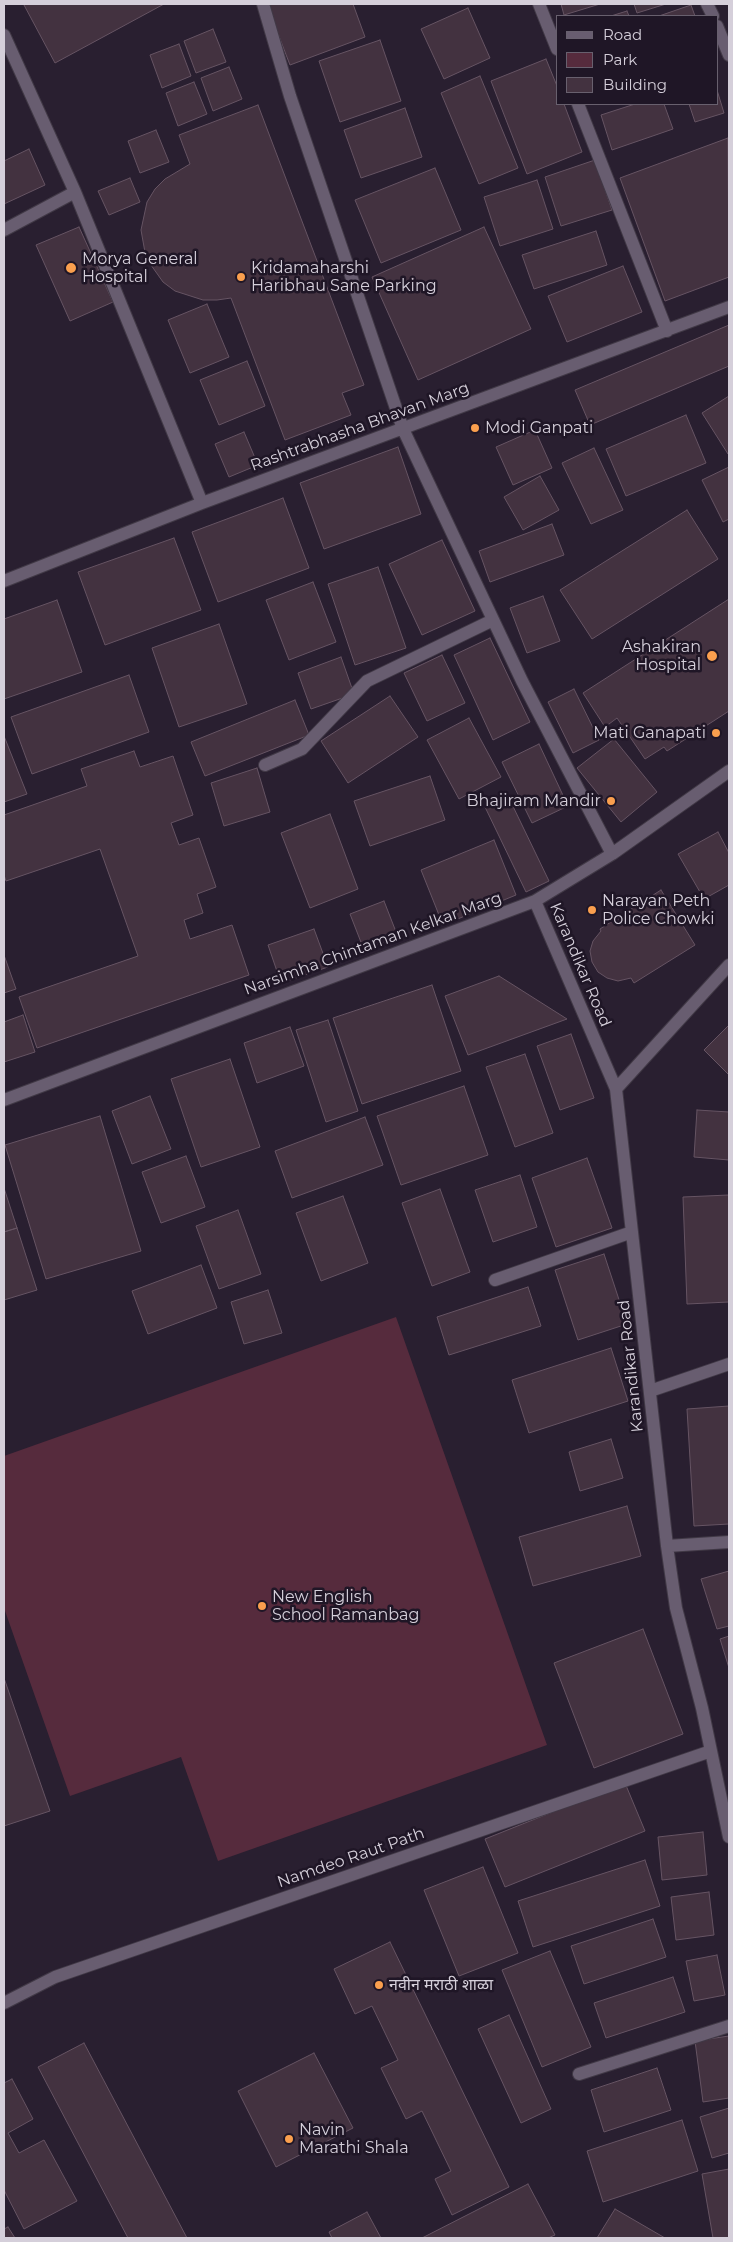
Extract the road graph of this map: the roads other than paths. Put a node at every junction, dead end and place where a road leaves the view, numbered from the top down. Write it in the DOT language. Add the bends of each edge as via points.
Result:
graph roads {
  1 [pos="263,4"];
  2 [pos="539,4"];
  3 [pos="718,28"];
  4 [pos="4,35"];
  5 [pos="556,46"];
  6 [pos="729,55"];
  7 [pos="578,105"];
  8 [pos="74,192"];
  9 [pos="4,230"];
  10 [pos="729,307"];
  11 [pos="667,331"];
  12 [pos="403,429"];
  13 [pos="202,503"];
  14 [pos="4,581"];
  15 [pos="493,620"];
  16 [pos="265,764"];
  17 [pos="729,771"];
  18 [pos="612,854"];
  19 [pos="535,901"];
  20 [pos="729,965"];
  21 [pos="616,1089"];
  22 [pos="4,1100"];
  23 [pos="632,1232"];
  24 [pos="495,1280"];
  25 [pos="729,1364"];
  26 [pos="650,1391"];
  27 [pos="729,1542"];
  28 [pos="667,1546"];
  29 [pos="711,1751"];
  30 [pos="729,1837"];
  31 [pos="4,2003"];
  32 [pos="729,2026"];
  33 [pos="579,2074"];
  1 -- 12 [label="street" via="290,96"];
  2 -- 5 [label="street"];
  3 -- 6 [label="street"];
  4 -- 8 [label="street"];
  7 -- 11 [label="street"];
  8 -- 9 [label="street"];
  8 -- 13 [label="street"];
  10 -- 11 [label="street, Rashtrabhasha Bhavan Marg"];
  11 -- 12 [label="street, Rashtrabhasha Bhavan Marg"];
  12 -- 13 [label="street, Rashtrabhasha Bhavan Marg"];
  12 -- 15 [label="street"];
  13 -- 14 [label="street, Rashtrabhasha Bhavan Marg"];
  15 -- 16 [label="street" via="367,681 302,750"];
  15 -- 18 [label="street"];
  17 -- 18 [label="street, Narsimha Chintaman Kelkar Marg"];
  18 -- 19 [label="street, Narsimha Chintaman Kelkar Marg"];
  19 -- 21 [label="street, Karandikar Road"];
  19 -- 22 [label="street, Narsimha Chintaman Kelkar Marg"];
  20 -- 21 [label="street"];
  21 -- 23 [label="street, Karandikar Road"];
  23 -- 24 [label="street"];
  23 -- 26 [label="street, Karandikar Road"];
  25 -- 26 [label="street"];
  26 -- 28 [label="street, Karandikar Road"];
  27 -- 28 [label="street"];
  28 -- 29 [label="street, Karandikar Road" via="676,1608"];
  29 -- 30 [label="street, Karandikar Road"];
  29 -- 31 [label="street, Namdeo Raut Path" via="55,1977"];
  32 -- 33 [label="street"];
}
